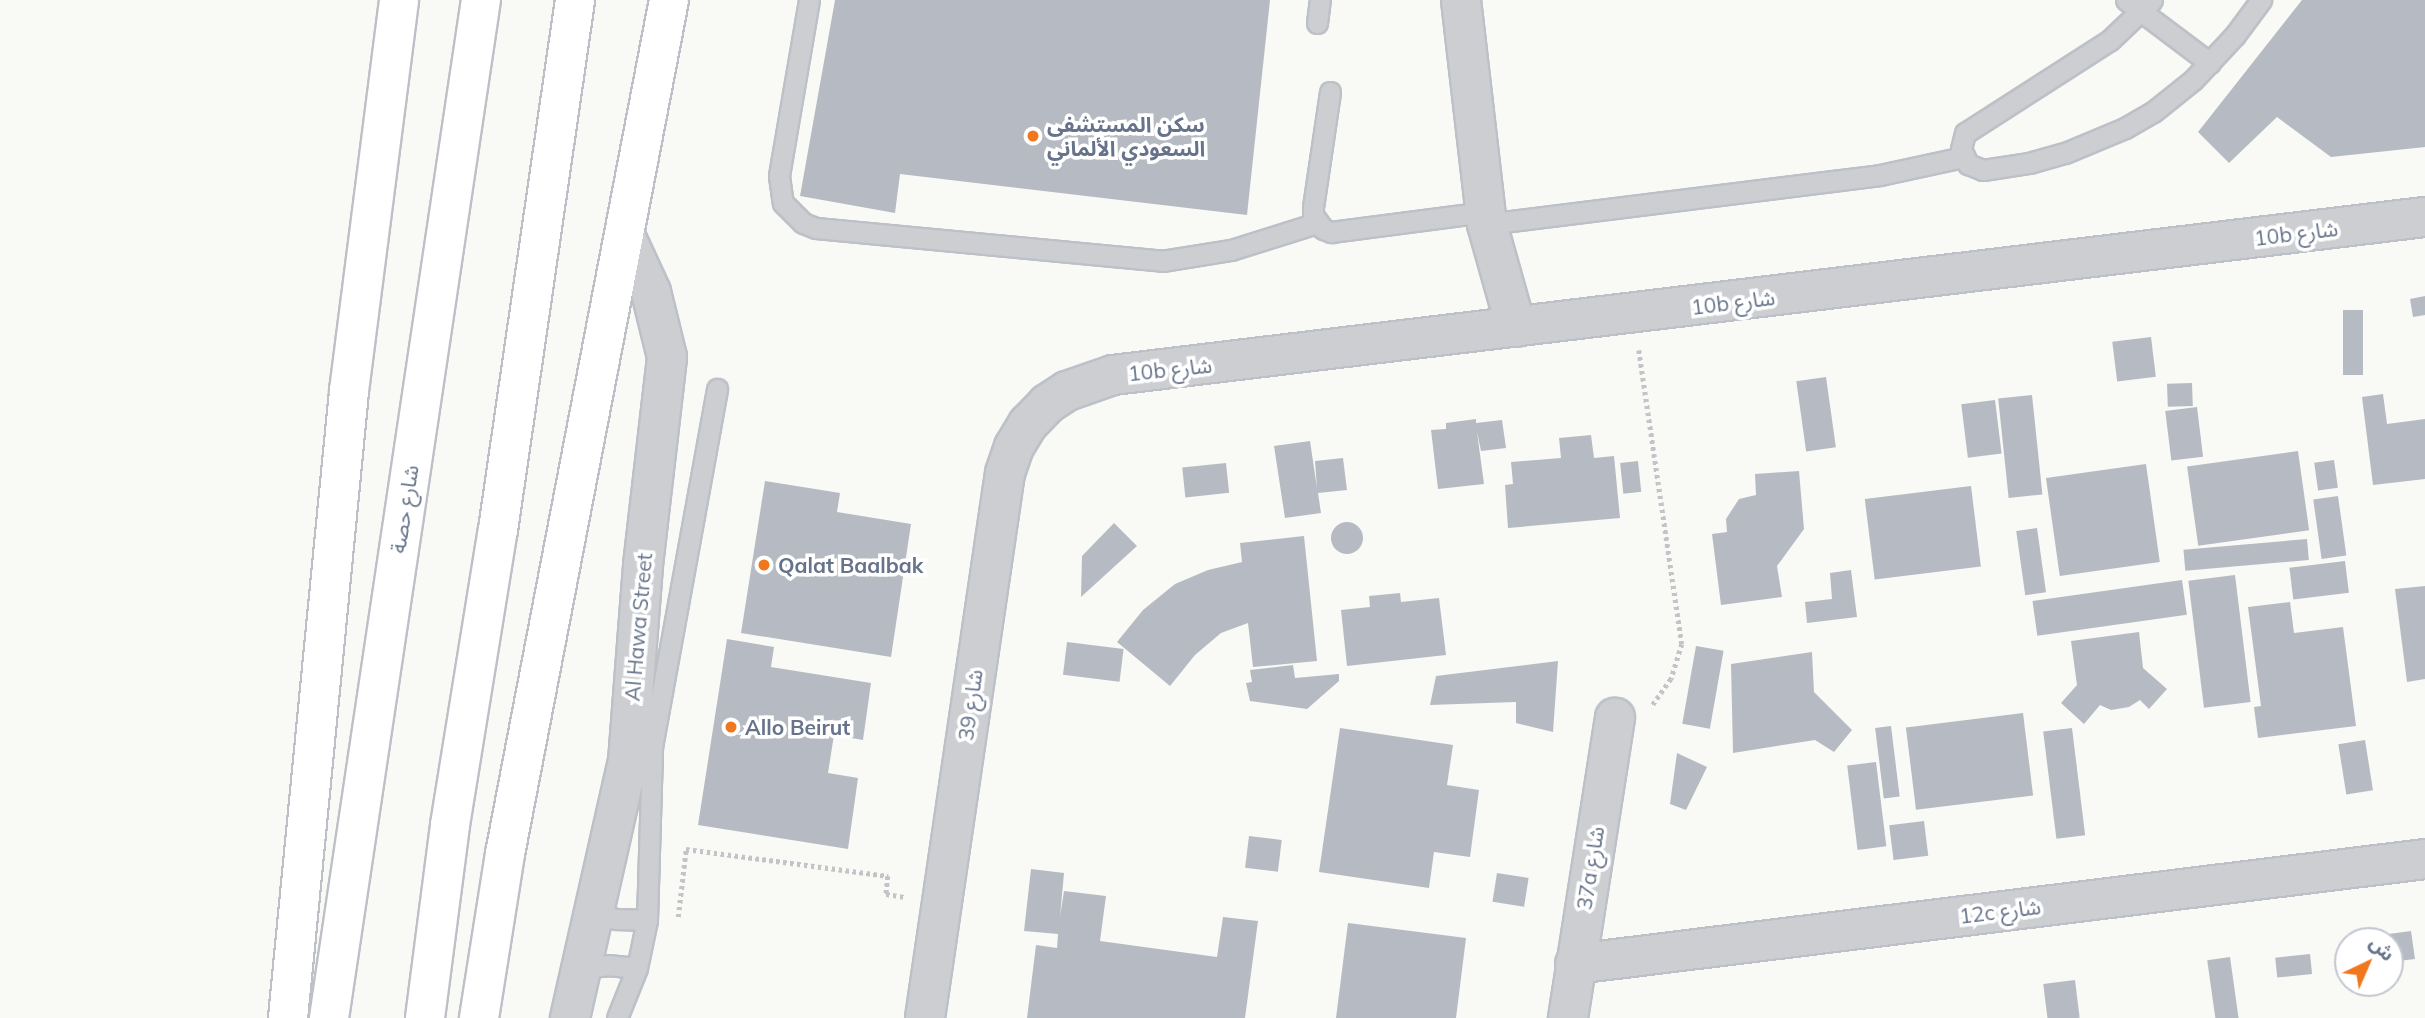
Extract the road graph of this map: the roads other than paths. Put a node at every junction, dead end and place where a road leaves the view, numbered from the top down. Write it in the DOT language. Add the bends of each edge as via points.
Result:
graph roads {
  1 [pos="400,0"];
  2 [pos="481,0"];
  3 [pos="575,0"];
  4 [pos="669,0"];
  5 [pos="809,0"];
  6 [pos="1320,0"];
  7 [pos="1461,0"];
  8 [pos="2261,0"];
  9 [pos="2140,4"];
  10 [pos="1317,23"];
  11 [pos="2210,63"];
  12 [pos="1330,92"];
  13 [pos="1963,157"];
  14 [pos="2425,217"];
  15 [pos="1487,218"];
  16 [pos="1317,223"];
  17 [pos="626,238"];
  18 [pos="1498,330"];
  19 [pos="718,389"];
  20 [pos="1047,404"];
  21 [pos="1614,727"];
  22 [pos="2425,859"];
  23 [pos="594,912"];
  24 [pos="646,920"];
  25 [pos="1575,964"];
  26 [pos="581,968"];
  27 [pos="638,968"];
  28 [pos="288,1018"];
  29 [pos="329,1018"];
  30 [pos="425,1018"];
  31 [pos="479,1018"];
  32 [pos="570,1018"];
  33 [pos="617,1018"];
  34 [pos="925,1018"];
  35 [pos="1568,1018"];
  1 -- 28 [label="main road" via="349,391"];
  2 -- 29 [label="main road, شارع حصة"];
  3 -- 30 [label="main road"];
  4 -- 17 [label="main road"];
  5 -- 16 [label="lane" via="779,176 783,203 803,223 816,228 1162,261 1231,250"];
  6 -- 10 [label="lane"];
  7 -- 15 [label="street"];
  8 -- 11 [label="lane"];
  9 -- 11 [label="lane"];
  9 -- 13 [label="lane" via="2110,40 1965,133"];
  11 -- 13 [label="lane" via="2153,112 2095,142 1993,170 1975,168"];
  12 -- 16 [label="lane" via="1313,207"];
  13 -- 15 [label="lane" via="1880,175"];
  14 -- 18 [label="street, 10b شارع"];
  15 -- 16 [label="lane" via="1331,232"];
  15 -- 18 [label="street"];
  17 -- 23 [label="street, Al Hawa Street" via="651,292 667,357 643,565 628,761"];
  17 -- 31 [label="main road" via="505,854"];
  18 -- 20 [label="street, 10b شارع" via="1113,375 1090,381"];
  19 -- 24 [label="lane" via="652,747"];
  20 -- 34 [label="street, شارع 39" via="1021,436 1005,473"];
  21 -- 25 [label="street, 37a شارع"];
  22 -- 25 [label="street, 12c شارع"];
  23 -- 24 [label="lane"];
  23 -- 26 [label="street, Al Hawa Street"];
  24 -- 27 [label="lane"];
  25 -- 35 [label="street, 37a شارع"];
  26 -- 27 [label="lane"];
  26 -- 32 [label="street, Al Hawa Street"];
  27 -- 33 [label="lane"];
}
